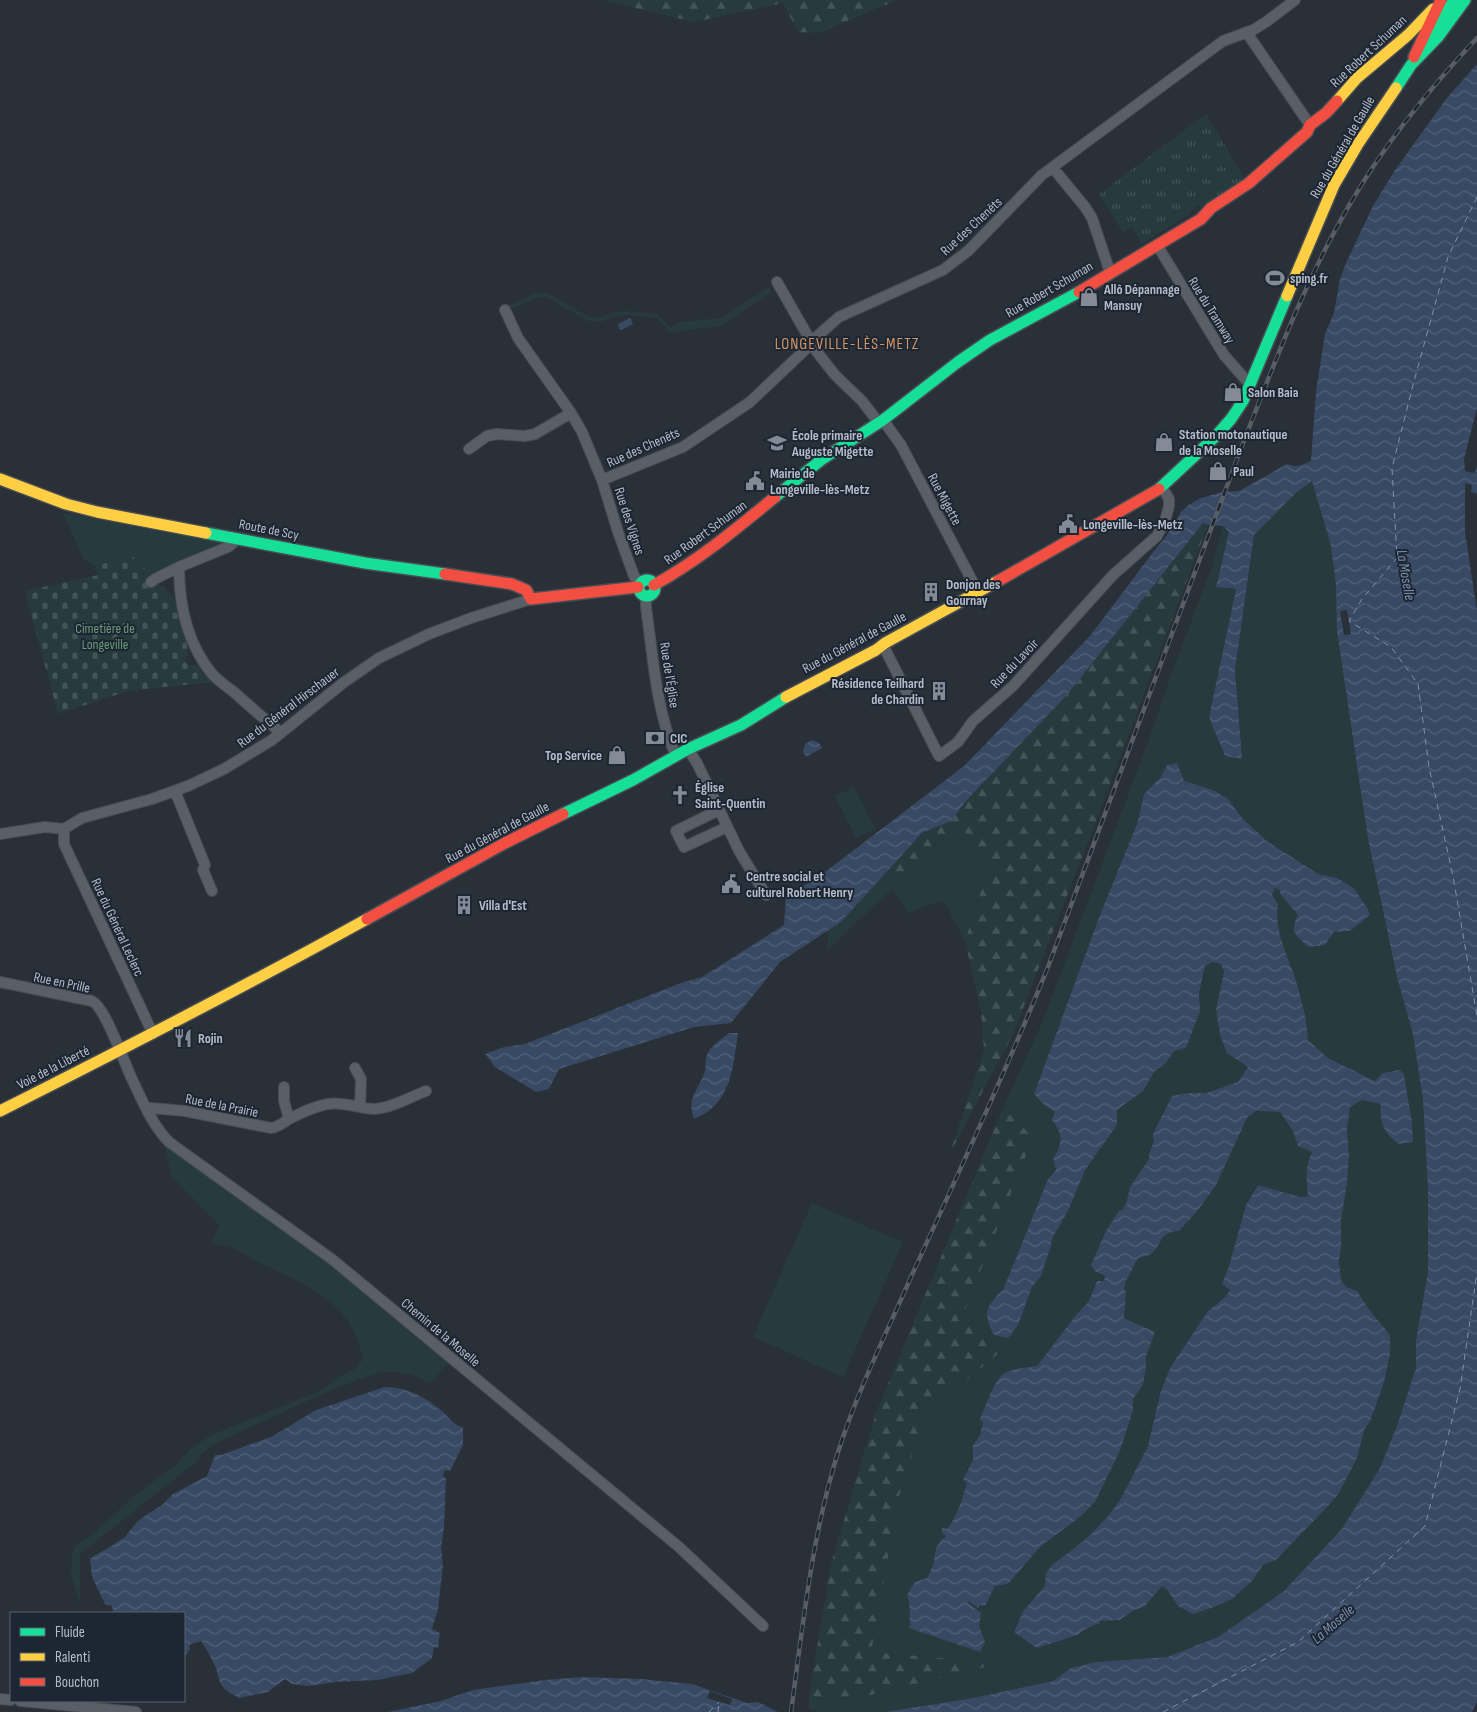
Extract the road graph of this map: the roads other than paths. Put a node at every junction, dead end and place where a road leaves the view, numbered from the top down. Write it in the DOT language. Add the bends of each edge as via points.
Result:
graph roads {
  1 [pos="1294,0"];
  2 [pos="1441,0"];
  3 [pos="1454,0"];
  4 [pos="1465,0"];
  5 [pos="1247,33"];
  6 [pos="1411,65"];
  7 [pos="1310,125"];
  8 [pos="1053,168"];
  9 [pos="1157,245"];
  10 [pos="1110,272"];
  11 [pos="777,282"];
  12 [pos="505,310"];
  13 [pos="812,342"];
  14 [pos="1252,382"];
  15 [pos="571,413"];
  16 [pos="881,422"];
  17 [pos="468,449"];
  18 [pos="0,479"];
  19 [pos="602,480"];
  20 [pos="1162,487"];
  21 [pos="234,538"];
  22 [pos="179,567"];
  23 [pos="151,582"];
  24 [pos="639,585"];
  25 [pos="654,585"];
  26 [pos="978,592"];
  27 [pos="646,596"];
  28 [pos="531,600"];
  29 [pos="882,645"];
  30 [pos="281,733"];
  31 [pos="688,749"];
  32 [pos="676,756"];
  33 [pos="175,791"];
  34 [pos="719,810"];
  35 [pos="727,827"];
  36 [pos="64,829"];
  37 [pos="0,834"];
  38 [pos="212,892"];
  39 [pos="766,895"];
  40 [pos="0,982"];
  41 [pos="153,1034"];
  42 [pos="120,1051"];
  43 [pos="355,1068"];
  44 [pos="284,1087"];
  45 [pos="426,1091"];
  46 [pos="360,1107"];
  47 [pos="147,1109"];
  48 [pos="0,1111"];
  49 [pos="289,1119"];
  50 [pos="763,1626"];
  51 [pos="31,1702"];
  52 [pos="136,1712"];
  1 -- 5 [label="street, Rue des Chenêts"];
  2 -- 6 [label="main road, Rue du Général de Gaulle"];
  2 -- 7 [label="main road, Rue Robert Schuman"];
  3 -- 6 [label="main road"];
  4 -- 6 [label="main road, Rue du Général de Gaulle" via="1438,37"];
  5 -- 7 [label="street"];
  5 -- 8 [label="street, Rue des Chenêts" via="1223,40"];
  6 -- 14 [label="main road, Rue du Général de Gaulle" via="1334,186"];
  7 -- 9 [label="main road, Rue Robert Schuman" via="1307,132 1249,183"];
  8 -- 10 [label="street" via="1092,218"];
  8 -- 13 [label="street, Rue des Chenêts" via="1042,175 956,262 840,317"];
  9 -- 10 [label="main road, Rue Robert Schuman"];
  9 -- 14 [label="street, Rue du Tramway" via="1224,355 1245,379"];
  10 -- 16 [label="main road, Rue Robert Schuman" via="990,340"];
  11 -- 13 [label="street, Rue Migette"];
  12 -- 15 [label="street, Rue des Vignes" via="518,338"];
  13 -- 16 [label="street, Rue Migette" via="835,375"];
  13 -- 19 [label="street, Rue des Chenêts" via="750,402 690,442"];
  14 -- 20 [label="main road, Rue du Général de Gaulle" via="1231,419"];
  15 -- 17 [label="street" via="535,434 487,436"];
  15 -- 19 [label="street, Rue des Vignes"];
  16 -- 25 [label="main road, Rue Robert Schuman" via="821,460 706,553"];
  16 -- 26 [label="street, Rue Migette" via="901,444"];
  18 -- 21 [label="main road, Route de Scy" via="97,512"];
  19 -- 24 [label="street, Rue des Vignes"];
  20 -- 26 [label="main road, Rue du Général de Gaulle"];
  20 -- 29 [label="street, Rue du Lavoir" via="1169,506 1157,536 1113,576 1013,686 973,722 958,742 939,756"];
  21 -- 22 [label="street" via="228,547"];
  21 -- 28 [label="main road, Route de Scy" via="365,563 512,584 526,590"];
  22 -- 23 [label="street"];
  22 -- 30 [label="street" via="182,607 189,633 202,658 214,676"];
  24 -- 25 [label="main road" via="646,579"];
  24 -- 27 [label="main road" via="641,594"];
  24 -- 28 [label="main road"];
  25 -- 27 [label="main road" via="653,593"];
  26 -- 29 [label="main road, Rue du Général de Gaulle"];
  27 -- 32 [label="street, Rue de l'Église" via="660,702 666,733"];
  28 -- 30 [label="street, Rue du Général Hirschauer" via="471,618 379,658"];
  29 -- 31 [label="main road, Rue du Général de Gaulle" via="785,697 741,725"];
  30 -- 33 [label="street, Rue du Général Hirschauer" via="224,769"];
  31 -- 32 [label="main road, Rue du Général de Gaulle"];
  31 -- 34 [label="street"];
  32 -- 41 [label="main road, Rue du Général de Gaulle" via="505,842 283,966"];
  33 -- 36 [label="street, Rue du Général Hirschauer" via="82,818"];
  33 -- 38 [label="street" via="205,865"];
  34 -- 35 [label="street"];
  34 -- 35 [label="street" via="676,831 684,847"];
  35 -- 39 [label="street"];
  36 -- 37 [label="street" via="45,827"];
  36 -- 41 [label="street, Rue du Général Leclerc" via="64,844"];
  40 -- 42 [label="street, Rue en Prille" via="92,1001 103,1014"];
  41 -- 42 [label="main road, Rue du Général de Gaulle"];
  42 -- 47 [label="street, Chemin de la Moselle"];
  42 -- 48 [label="main road, Voie de la Liberté"];
  43 -- 46 [label="street" via="361,1079"];
  44 -- 49 [label="street"];
  45 -- 46 [label="street, Rue de la Prairie" via="380,1108"];
  46 -- 49 [label="street, Rue de la Prairie" via="327,1104"];
  47 -- 49 [label="street, Rue de la Prairie" via="185,1111 271,1128 279,1127"];
  47 -- 50 [label="street, Chemin de la Moselle" via="169,1142 334,1260 679,1547"];
  51 -- 52 [label="street"];
}
